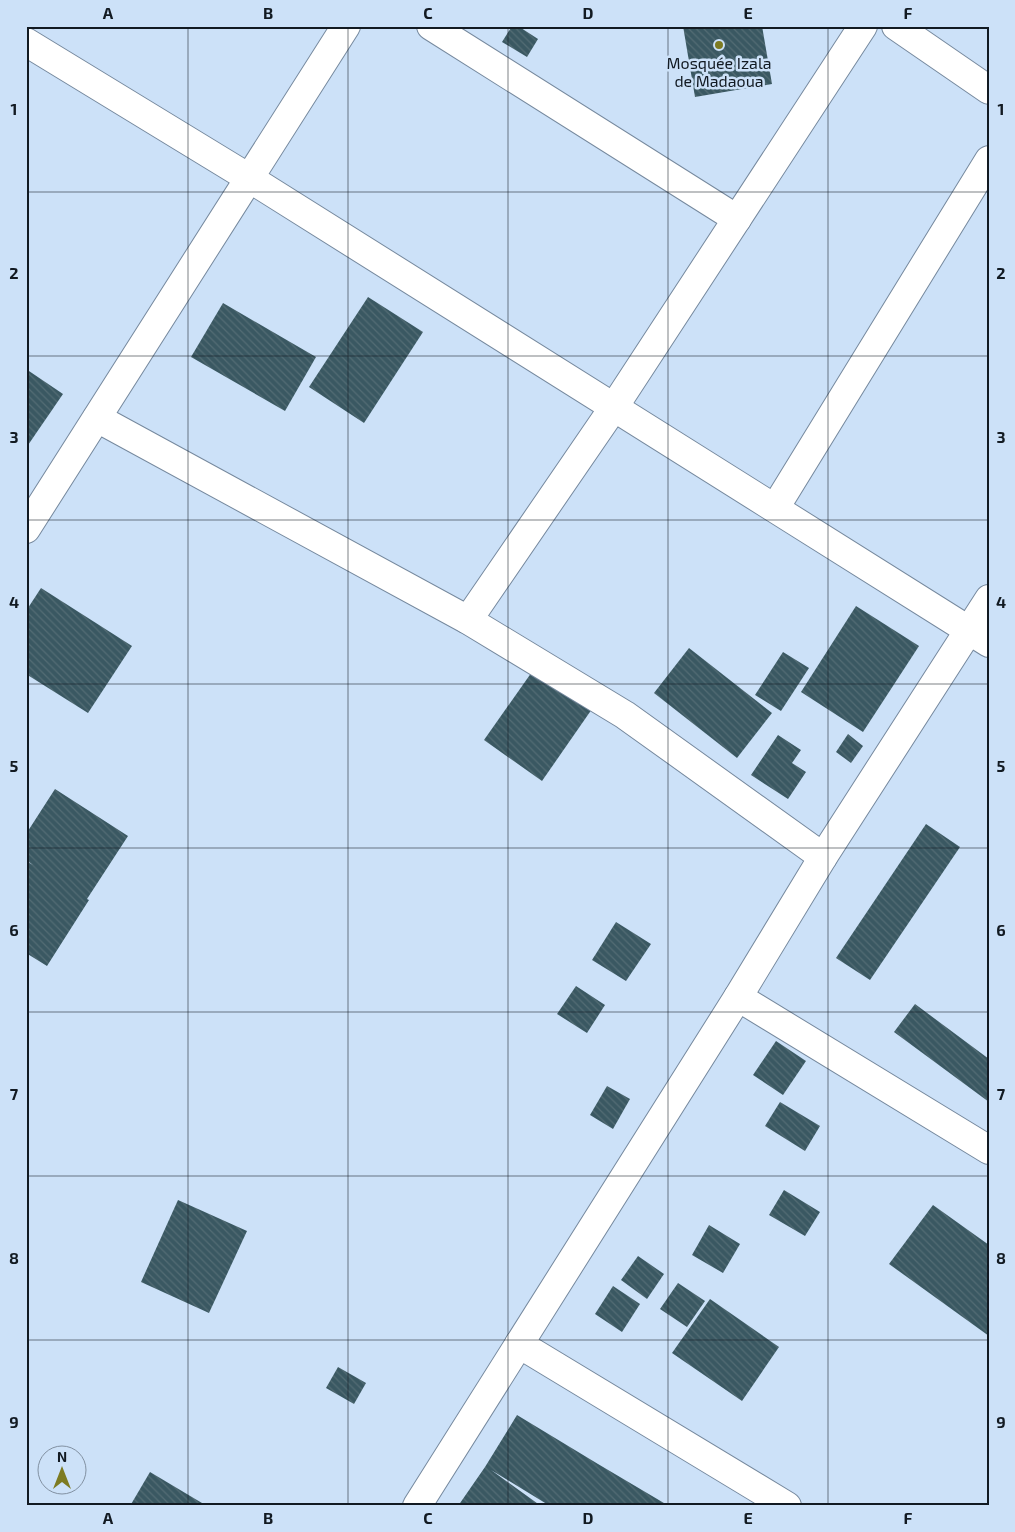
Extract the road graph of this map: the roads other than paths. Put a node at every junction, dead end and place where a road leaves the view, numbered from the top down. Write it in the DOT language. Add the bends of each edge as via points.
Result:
graph roads {
  1 [pos="346,26"];
  2 [pos="431,26"];
  3 [pos="863,26"];
  4 [pos="896,26"];
  5 [pos="26,42"];
  6 [pos="989,90"];
  7 [pos="989,160"];
  8 [pos="249,178"];
  9 [pos="737,219"];
  10 [pos="614,407"];
  11 [pos="97,418"];
  12 [pos="775,508"];
  13 [pos="26,529"];
  14 [pos="989,599"];
  15 [pos="468,620"];
  16 [pos="979,636"];
  17 [pos="823,857"];
  18 [pos="738,997"];
  19 [pos="989,1150"];
  20 [pos="519,1344"];
  21 [pos="417,1506"];
  22 [pos="787,1506"];
  1 -- 8 [label="street"];
  2 -- 9 [label="street"];
  3 -- 9 [label="street"];
  4 -- 6 [label="street"];
  5 -- 8 [label="street"];
  7 -- 12 [label="street"];
  8 -- 10 [label="street"];
  8 -- 11 [label="street"];
  9 -- 10 [label="street"];
  10 -- 12 [label="street"];
  10 -- 15 [label="street"];
  11 -- 13 [label="street"];
  11 -- 15 [label="street"];
  12 -- 16 [label="street"];
  14 -- 16 [label="street"];
  15 -- 17 [label="street" via="625,715"];
  16 -- 17 [label="street"];
  17 -- 18 [label="street"];
  18 -- 19 [label="street"];
  18 -- 20 [label="street"];
  20 -- 21 [label="street"];
  20 -- 22 [label="street"];
}
